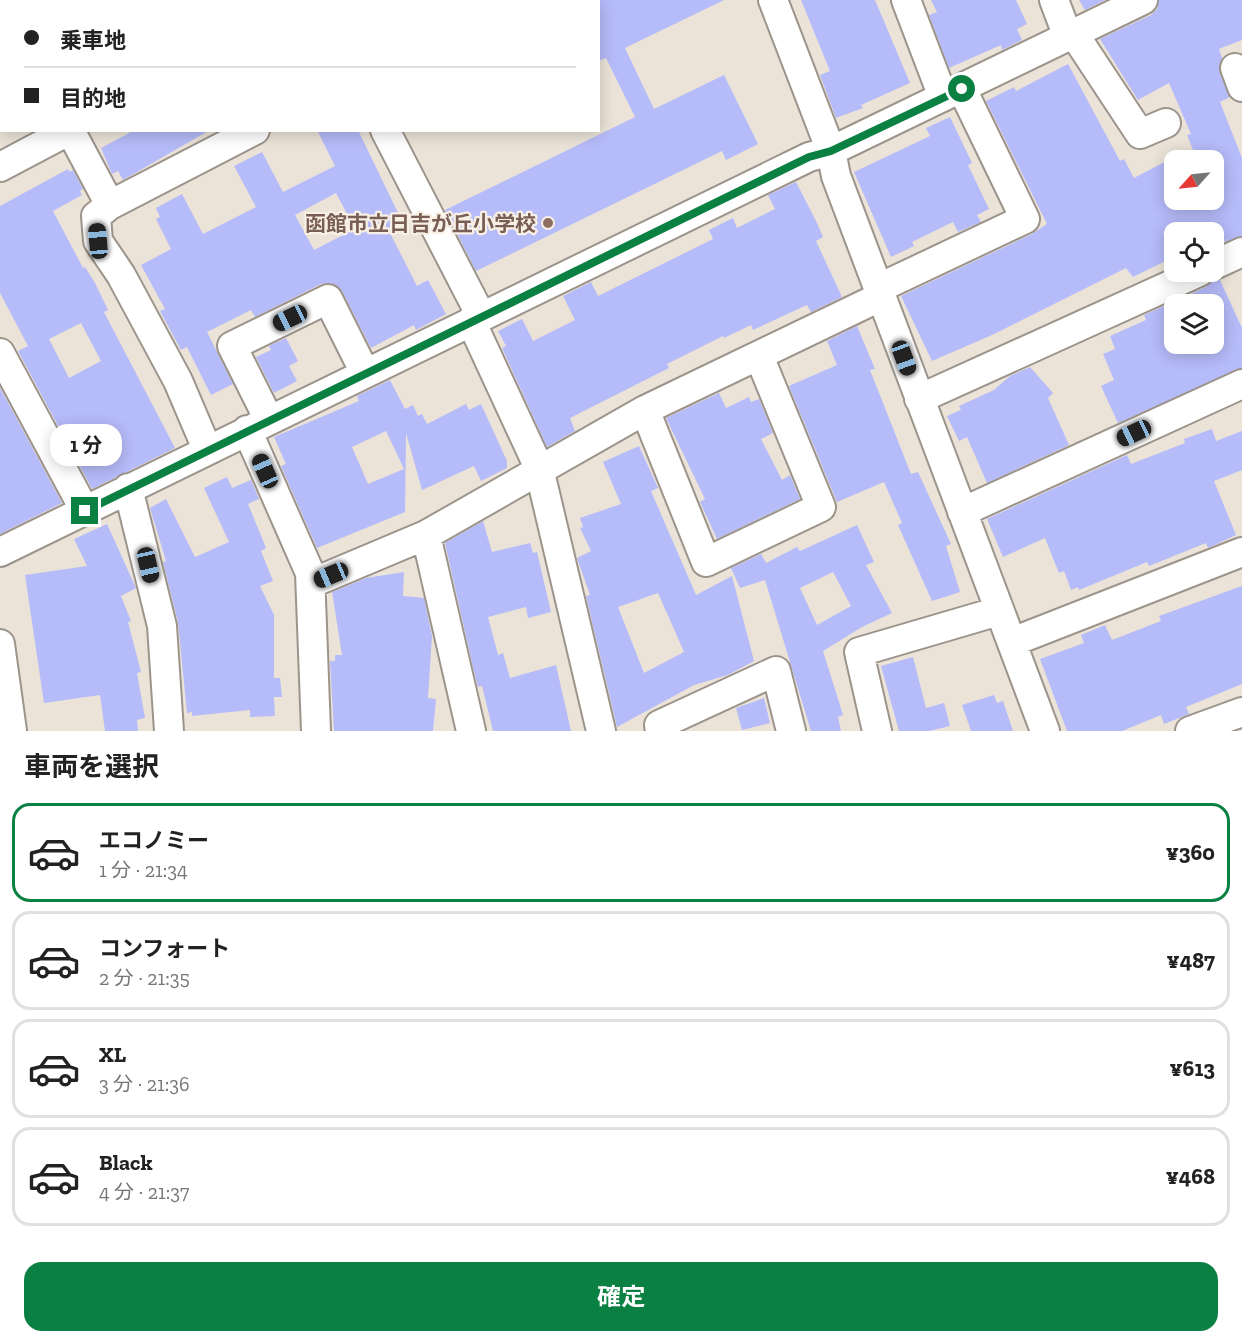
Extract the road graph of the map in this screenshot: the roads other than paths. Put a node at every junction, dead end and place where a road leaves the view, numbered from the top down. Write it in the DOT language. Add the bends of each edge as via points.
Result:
graph roads {
  1 [pos="773,0"];
  2 [pos="906,0"];
  3 [pos="1054,0"];
  4 [pos="1143,0"];
  5 [pos="1071,35"];
  6 [pos="952,93"];
  7 [pos="1166,123"];
  8 [pos="66,132"];
  9 [pos="71,132"];
  10 [pos="251,132"];
  11 [pos="386,132"];
  12 [pos="831,151"];
  13 [pos="0,167"];
  14 [pos="110,205"];
  15 [pos="1242,252"];
  16 [pos="1224,260"];
  17 [pos="1177,282"];
  18 [pos="881,292"];
  19 [pos="476,319"];
  20 [pos="0,354"];
  21 [pos="759,356"];
  22 [pos="365,373"];
  23 [pos="1242,384"];
  24 [pos="919,399"];
  25 [pos="645,410"];
  26 [pos="257,426"];
  27 [pos="207,449"];
  28 [pos="539,468"];
  29 [pos="128,488"];
  30 [pos="85,511"];
  31 [pos="962,512"];
  32 [pos="426,534"];
  33 [pos="0,552"];
  34 [pos="1242,552"];
  35 [pos="312,583"];
  36 [pos="999,611"];
  37 [pos="1012,642"];
  38 [pos="0,644"];
  39 [pos="1242,712"];
  40 [pos="12,731"];
  41 [pos="169,731"];
  42 [pos="316,731"];
  43 [pos="471,731"];
  44 [pos="601,731"];
  45 [pos="660,731"];
  46 [pos="791,731"];
  47 [pos="877,731"];
  48 [pos="1045,731"];
  49 [pos="1190,731"];
  1 -- 12 [label="street"];
  2 -- 6 [label="street"];
  3 -- 5 [label="street"];
  4 -- 5 [label="street"];
  5 -- 6 [label="street"];
  5 -- 7 [label="street" via="1140,134"];
  6 -- 12 [label="street"];
  6 -- 18 [label="street" via="1025,219"];
  8 -- 13 [label="street"];
  9 -- 14 [label="street"];
  10 -- 14 [label="street"];
  11 -- 19 [label="street"];
  12 -- 18 [label="street" via="836,176"];
  12 -- 19 [label="street" via="809,157"];
  14 -- 27 [label="street" via="96,216 98,241 121,275 172,372"];
  15 -- 16 [label="street"];
  17 -- 24 [label="street"];
  18 -- 21 [label="street"];
  18 -- 24 [label="street"];
  19 -- 22 [label="street"];
  19 -- 28 [label="street"];
  20 -- 30 [label="street"];
  21 -- 25 [label="street"];
  21 -- 25 [label="street" via="820,507 706,562"];
  22 -- 26 [label="street"];
  22 -- 26 [label="street" via="328,299 231,346 263,408"];
  23 -- 31 [label="street"];
  24 -- 31 [label="street"];
  25 -- 28 [label="street"];
  26 -- 27 [label="street"];
  26 -- 35 [label="street"];
  27 -- 29 [label="street"];
  28 -- 32 [label="street"];
  28 -- 44 [label="street"];
  29 -- 30 [label="street"];
  29 -- 41 [label="street" via="162,626"];
  30 -- 33 [label="street"];
  31 -- 36 [label="street"];
  32 -- 35 [label="street"];
  32 -- 43 [label="street"];
  34 -- 37 [label="street"];
  35 -- 42 [label="street"];
  36 -- 37 [label="street"];
  36 -- 47 [label="street" via="859,652"];
  37 -- 48 [label="street"];
  38 -- 40 [label="street"];
  39 -- 49 [label="street"];
  45 -- 46 [label="street" via="659,724 776,671"];
}
